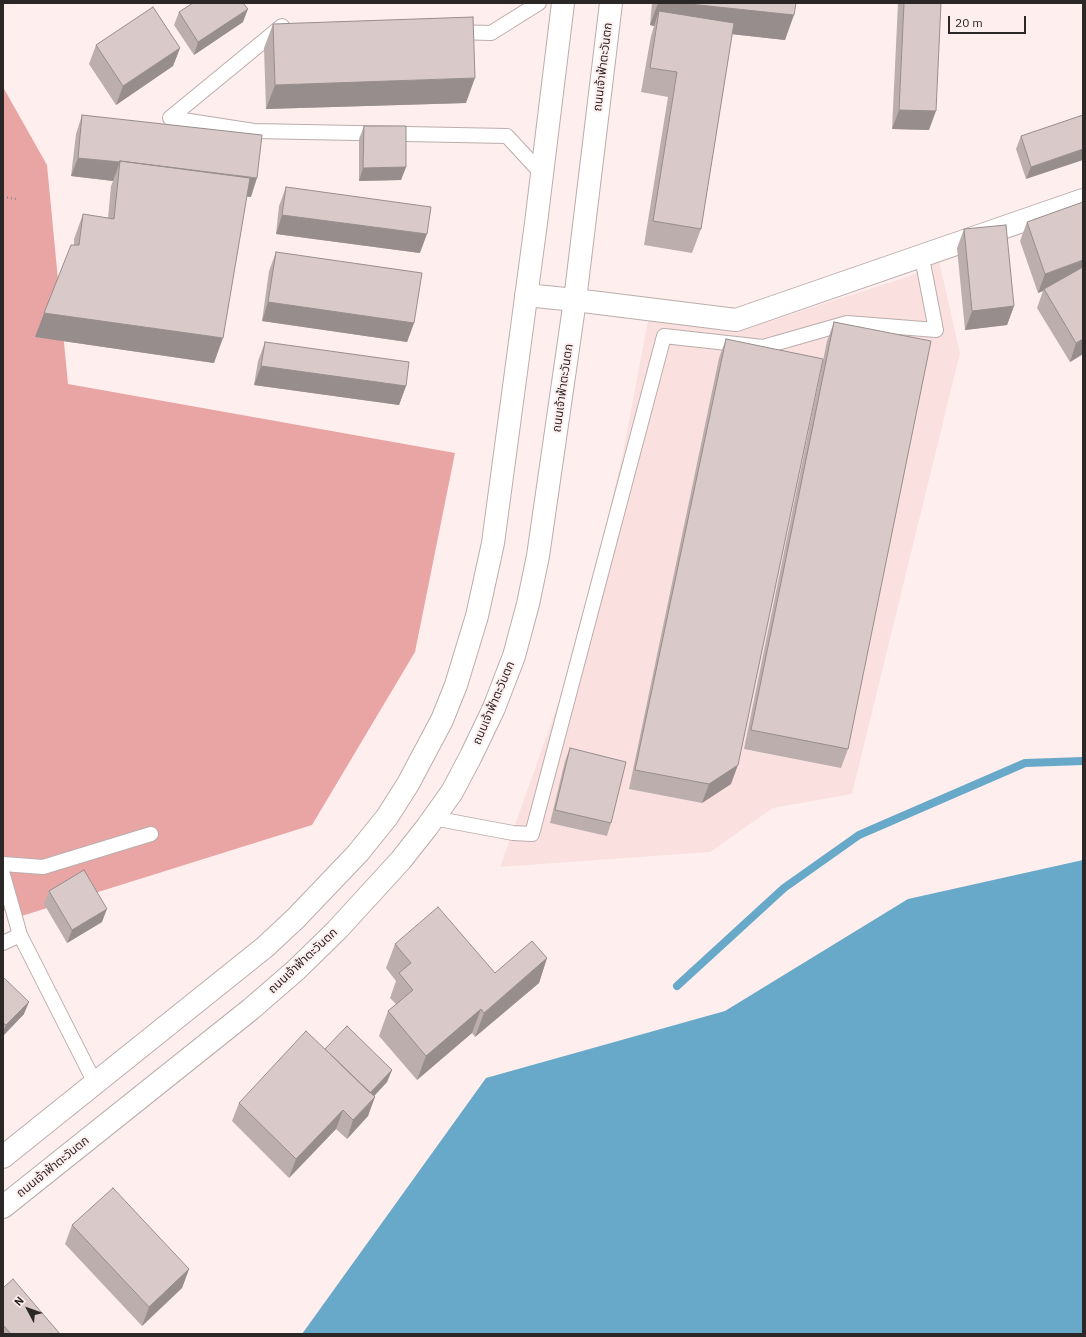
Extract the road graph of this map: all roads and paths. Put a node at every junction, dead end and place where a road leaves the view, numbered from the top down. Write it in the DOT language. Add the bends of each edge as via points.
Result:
graph roads {
  1 [pos="539,3"];
  2 [pos="563,3"];
  3 [pos="611,3"];
  4 [pos="297,26"];
  5 [pos="444,32"];
  6 [pos="542,174"];
  7 [pos="3,197"];
  8 [pos="16,199"];
  9 [pos="1083,200"];
  10 [pos="920,256"];
  11 [pos="526,295"];
  12 [pos="575,300"];
  13 [pos="433,818"];
  14 [pos="151,834"];
  15 [pos="3,864"];
  16 [pos="3,875"];
  17 [pos="20,935"];
  18 [pos="3,944"];
  19 [pos="95,1083"];
  20 [pos="3,1157"];
  21 [pos="3,1207"];
  1 -- 5 [label="lane" via="491,34"];
  2 -- 6 [label="main road"];
  3 -- 12 [label="main road, ถนนเจ้าฟ้าตะวันตก"];
  4 -- 6 [label="lane" via="281,26 170,118 254,132 507,136"];
  6 -- 11 [label="main road"];
  7 -- 8 [label="path"];
  9 -- 10 [label="main road"];
  10 -- 12 [label="main road" via="736,320"];
  10 -- 13 [label="lane" via="936,330 847,323 763,347 664,336 532,834 513,833"];
  11 -- 12 [label="main road"];
  11 -- 19 [label="main road" via="493,543 479,609 456,685 419,765 387,817 358,854 296,918 265,947"];
  12 -- 13 [label="main road, ถนนเจ้าฟ้าตะวันตก" via="548,491 528,604 514,656 494,708 452,792"];
  13 -- 21 [label="main road, ถนนเจ้าฟ้าตะวันตก" via="402,860 296,970"];
  14 -- 15 [label="lane" via="43,867"];
  16 -- 17 [label="lane"];
  17 -- 18 [label="lane"];
  17 -- 19 [label="lane"];
  19 -- 20 [label="main road"];
}
